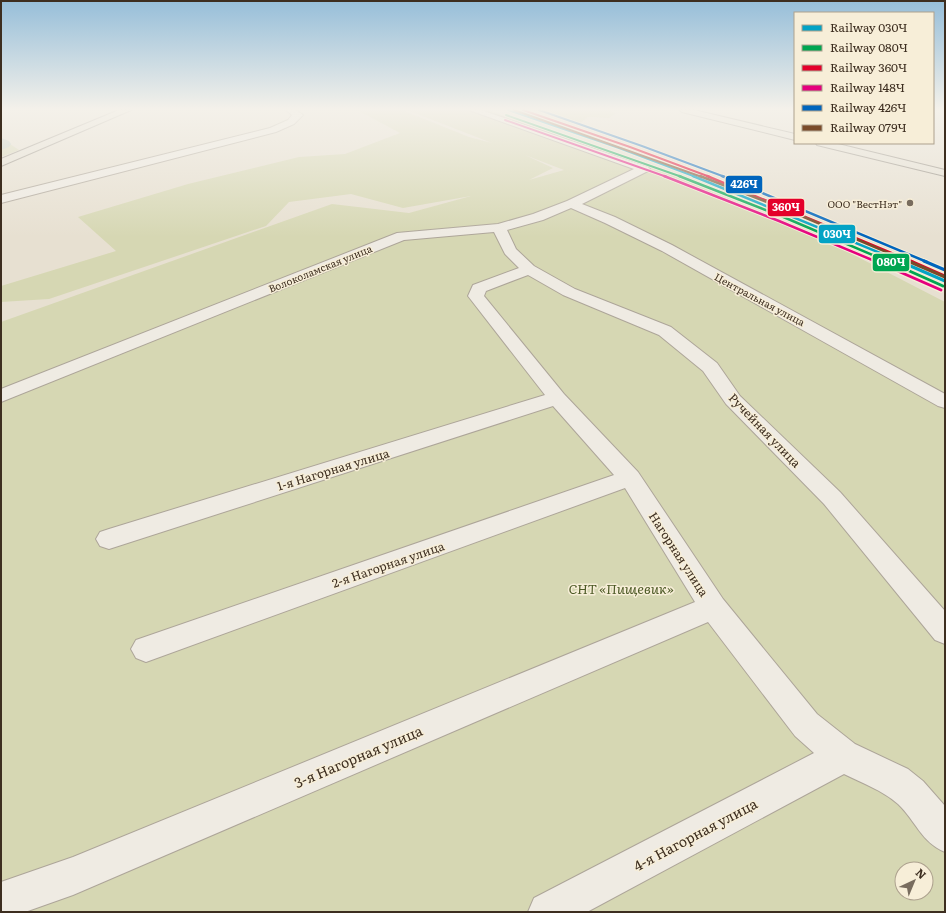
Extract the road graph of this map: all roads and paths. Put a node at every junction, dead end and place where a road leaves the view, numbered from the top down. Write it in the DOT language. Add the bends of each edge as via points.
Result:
graph roads {
  1 [pos="26,153"];
  2 [pos="185,153"];
  3 [pos="597,153"];
  4 [pos="861,153"];
  5 [pos="1,163"];
  6 [pos="945,173"];
  7 [pos="1,199"];
  8 [pos="571,204"];
  9 [pos="499,228"];
  10 [pos="529,269"];
  11 [pos="1,396"];
  12 [pos="557,398"];
  13 [pos="945,402"];
  14 [pos="630,478"];
  15 [pos="109,539"];
  16 [pos="713,607"];
  17 [pos="945,631"];
  18 [pos="146,649"];
  19 [pos="843,756"];
  20 [pos="945,834"];
  21 [pos="1,901"];
  22 [pos="548,912"];
  1 -- 5 [label="main road"];
  2 -- 7 [label="street"];
  3 -- 8 [label="street, Волоколамская улица" via="644,169"];
  4 -- 6 [label="main road"];
  8 -- 9 [label="street, Волоколамская улица"];
  8 -- 13 [label="street, Центральная улица" via="643,236"];
  9 -- 10 [label="street, Ручейная улица" via="510,251"];
  9 -- 11 [label="street, Волоколамская улица" via="402,236"];
  10 -- 12 [label="street, Нагорная улица" via="479,288 476,296"];
  10 -- 17 [label="street, Ручейная улица" via="569,292 665,331 710,367 733,400 832,498"];
  12 -- 14 [label="street, Нагорная улица"];
  12 -- 15 [label="street, 1-я Нагорная улица"];
  14 -- 16 [label="street, Нагорная улица"];
  14 -- 18 [label="street, 2-я Нагорная улица"];
  16 -- 19 [label="street, Нагорная улица" via="806,724"];
  16 -- 21 [label="street, 3-я Нагорная улица" via="73,876"];
  19 -- 20 [label="street, Нагорная улица" via="896,781 911,793"];
  19 -- 22 [label="street, 4-я Нагорная улица"];
}
